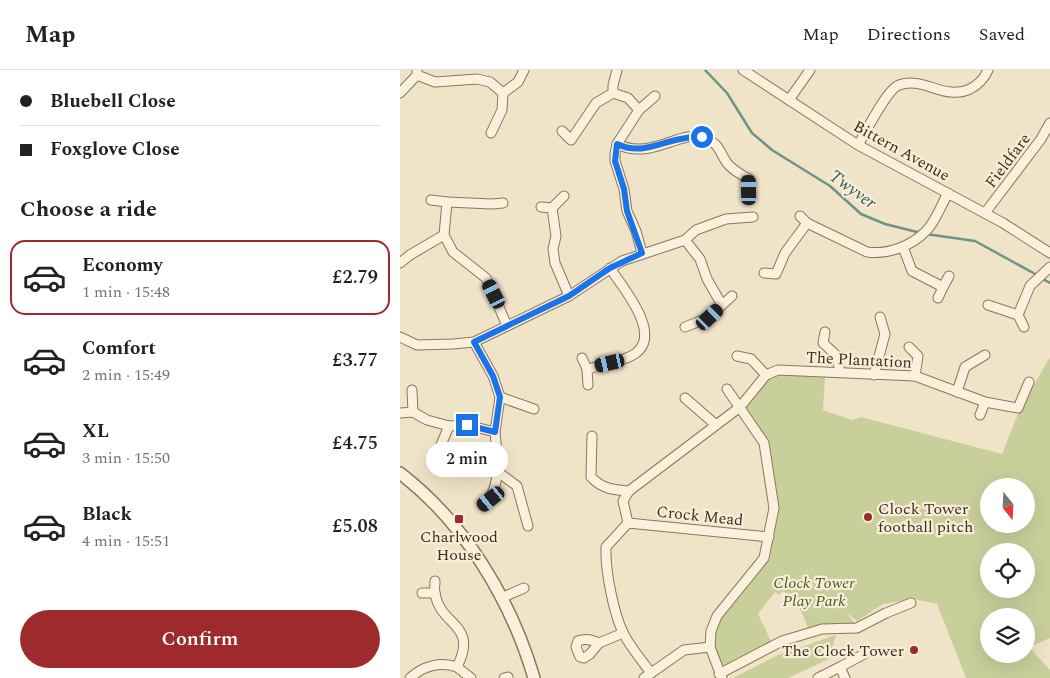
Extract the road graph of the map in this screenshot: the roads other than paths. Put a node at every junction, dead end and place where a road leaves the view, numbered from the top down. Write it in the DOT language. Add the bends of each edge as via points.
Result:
graph roads {
  1 [pos="524,70"];
  2 [pos="618,70"];
  3 [pos="742,70"];
  4 [pos="810,70"];
  5 [pos="988,70"];
  6 [pos="417,73"];
  7 [pos="400,93"];
  8 [pos="503,93"];
  9 [pos="613,93"];
  10 [pos="655,96"];
  11 [pos="789,100"];
  12 [pos="639,110"];
  13 [pos="1050,123"];
  14 [pos="562,131"];
  15 [pos="490,132"];
  16 [pos="571,140"];
  17 [pos="617,144"];
  18 [pos="858,145"];
  19 [pos="580,146"];
  20 [pos="749,190"];
  21 [pos="948,193"];
  22 [pos="564,196"];
  23 [pos="431,200"];
  24 [pos="447,202"];
  25 [pos="502,203"];
  26 [pos="542,207"];
  27 [pos="552,208"];
  28 [pos="985,213"];
  29 [pos="800,216"];
  30 [pos="753,217"];
  31 [pos="807,223"];
  32 [pos="444,235"];
  33 [pos="686,240"];
  34 [pos="902,248"];
  35 [pos="642,253"];
  36 [pos="1050,253"];
  37 [pos="400,263"];
  38 [pos="610,268"];
  39 [pos="1048,270"];
  40 [pos="764,273"];
  41 [pos="949,276"];
  42 [pos="944,287"];
  43 [pos="569,296"];
  44 [pos="732,296"];
  45 [pos="938,298"];
  46 [pos="722,305"];
  47 [pos="988,305"];
  48 [pos="1018,315"];
  49 [pos="880,317"];
  50 [pos="506,326"];
  51 [pos="685,327"];
  52 [pos="1024,327"];
  53 [pos="825,332"];
  54 [pos="400,337"];
  55 [pos="474,342"];
  56 [pos="909,346"];
  57 [pos="985,355"];
  58 [pos="737,356"];
  59 [pos="582,358"];
  60 [pos="587,368"];
  61 [pos="840,371"];
  62 [pos="766,375"];
  63 [pos="874,375"];
  64 [pos="915,376"];
  65 [pos="1029,382"];
  66 [pos="588,385"];
  67 [pos="726,389"];
  68 [pos="412,390"];
  69 [pos="957,392"];
  70 [pos="500,397"];
  71 [pos="685,398"];
  72 [pos="985,402"];
  73 [pos="740,407"];
  74 [pos="534,408"];
  75 [pos="404,415"];
  76 [pos="980,415"];
  77 [pos="716,425"];
  78 [pos="449,426"];
  79 [pos="495,432"];
  80 [pos="592,436"];
  81 [pos="438,452"];
  82 [pos="400,472"];
  83 [pos="498,472"];
  84 [pos="629,491"];
  85 [pos="483,505"];
  86 [pos="628,523"];
  87 [pos="528,526"];
  88 [pos="769,537"];
  89 [pos="435,581"];
  90 [pos="524,588"];
  91 [pos="422,593"];
  92 [pos="435,593"];
  93 [pos="501,598"];
  94 [pos="911,603"];
  95 [pos="514,625"];
  96 [pos="624,633"];
  97 [pos="599,643"];
  98 [pos="710,647"];
  99 [pos="866,653"];
  100 [pos="458,667"];
  101 [pos="840,667"];
  102 [pos="647,675"];
  103 [pos="720,676"];
  104 [pos="410,678"];
  105 [pos="471,678"];
  106 [pos="528,678"];
  107 [pos="534,678"];
  108 [pos="540,678"];
  109 [pos="818,678"];
  110 [pos="845,678"];
  1 -- 8 [label="street" via="518,82"];
  2 -- 9 [label="street"];
  3 -- 11 [label="street, Bittern Avenue"];
  4 -- 11 [label="street"];
  5 -- 18 [label="street" via="977,86 963,93 946,93 914,83 898,85 889,92"];
  6 -- 7 [label="street"];
  6 -- 8 [label="street" via="435,82 477,79 490,82"];
  8 -- 15 [label="street" via="502,110"];
  9 -- 12 [label="street" via="628,98"];
  9 -- 16 [label="street" via="596,103"];
  10 -- 12 [label="street"];
  11 -- 18 [label="street, Bittern Avenue"];
  12 -- 17 [label="street"];
  13 -- 28 [label="street, Fieldfare"];
  14 -- 16 [label="street"];
  16 -- 19 [label="street"];
  17 -- 20 [label="street" via="649,149 685,138 702,137 718,146 728,164 749,179"];
  17 -- 35 [label="street" via="615,161 627,211"];
  18 -- 21 [label="street, Bittern Avenue"];
  21 -- 28 [label="street, Bittern Avenue"];
  21 -- 34 [label="street" via="928,230"];
  22 -- 27 [label="street"];
  23 -- 24 [label="street"];
  24 -- 25 [label="street"];
  24 -- 32 [label="street"];
  26 -- 27 [label="street"];
  27 -- 43 [label="street" via="555,263"];
  28 -- 36 [label="street, Bittern Avenue"];
  29 -- 31 [label="street"];
  30 -- 33 [label="street" via="726,219 696,230"];
  31 -- 34 [label="street" via="867,252"];
  31 -- 40 [label="street" via="785,253 776,274"];
  32 -- 37 [label="street"];
  32 -- 50 [label="street" via="453,252 486,278"];
  33 -- 35 [label="street"];
  33 -- 46 [label="street" via="700,259"];
  34 -- 42 [label="street" via="912,271"];
  35 -- 38 [label="street"];
  38 -- 43 [label="street"];
  38 -- 60 [label="street" via="640,316 645,331 644,343 635,354"];
  39 -- 48 [label="street" via="1030,286"];
  41 -- 42 [label="street"];
  42 -- 45 [label="street"];
  43 -- 50 [label="street"];
  44 -- 46 [label="street"];
  46 -- 51 [label="street" via="710,317"];
  47 -- 48 [label="street"];
  48 -- 52 [label="street"];
  49 -- 63 [label="street" via="885,334"];
  50 -- 55 [label="street"];
  53 -- 61 [label="street" via="823,343 836,355"];
  54 -- 55 [label="street" via="417,344"];
  55 -- 70 [label="street" via="493,376"];
  56 -- 64 [label="street" via="918,356"];
  57 -- 69 [label="street" via="965,367"];
  58 -- 62 [label="street" via="751,359"];
  59 -- 60 [label="street"];
  60 -- 66 [label="street"];
  61 -- 62 [label="street, The Plantation" via="778,370"];
  61 -- 63 [label="street, The Plantation"];
  62 -- 73 [label="street"];
  63 -- 64 [label="street, The Plantation"];
  64 -- 69 [label="street, The Plantation"];
  65 -- 72 [label="street, The Plantation" via="1018,408"];
  67 -- 73 [label="street"];
  68 -- 75 [label="street"];
  69 -- 72 [label="street, The Plantation"];
  70 -- 74 [label="street"];
  70 -- 79 [label="street"];
  71 -- 77 [label="street" via="698,404"];
  72 -- 76 [label="street"];
  73 -- 77 [label="street"];
  73 -- 88 [label="street" via="764,443 774,508"];
  75 -- 78 [label="street"];
  77 -- 84 [label="street"];
  78 -- 79 [label="street" via="467,425"];
  78 -- 81 [label="street"];
  79 -- 83 [label="street"];
  80 -- 84 [label="street" via="591,477 598,485"];
  82 -- 93 [label="street" via="434,503 463,537"];
  83 -- 85 [label="street" via="491,499"];
  83 -- 87 [label="street" via="517,486"];
  84 -- 86 [label="street" via="622,501"];
  86 -- 88 [label="street, Crock Mead"];
  86 -- 96 [label="street" via="606,546 618,620"];
  88 -- 98 [label="street" via="764,558 717,616 711,631"];
  89 -- 92 [label="street"];
  90 -- 93 [label="street"];
  91 -- 92 [label="street"];
  92 -- 100 [label="street" via="439,604 464,638"];
  93 -- 95 [label="street"];
  94 -- 103 [label="street" via="857,628 822,629 782,641"];
  95 -- 106 [label="street"];
  95 -- 107 [label="street"];
  95 -- 108 [label="street" via="524,637"];
  96 -- 97 [label="street"];
  96 -- 102 [label="street"];
  98 -- 102 [label="street" via="684,650"];
  98 -- 103 [label="street"];
  99 -- 101 [label="street"];
  100 -- 104 [label="street" via="433,666"];
  100 -- 105 [label="street"];
  101 -- 109 [label="street"];
  101 -- 110 [label="street"];
}
